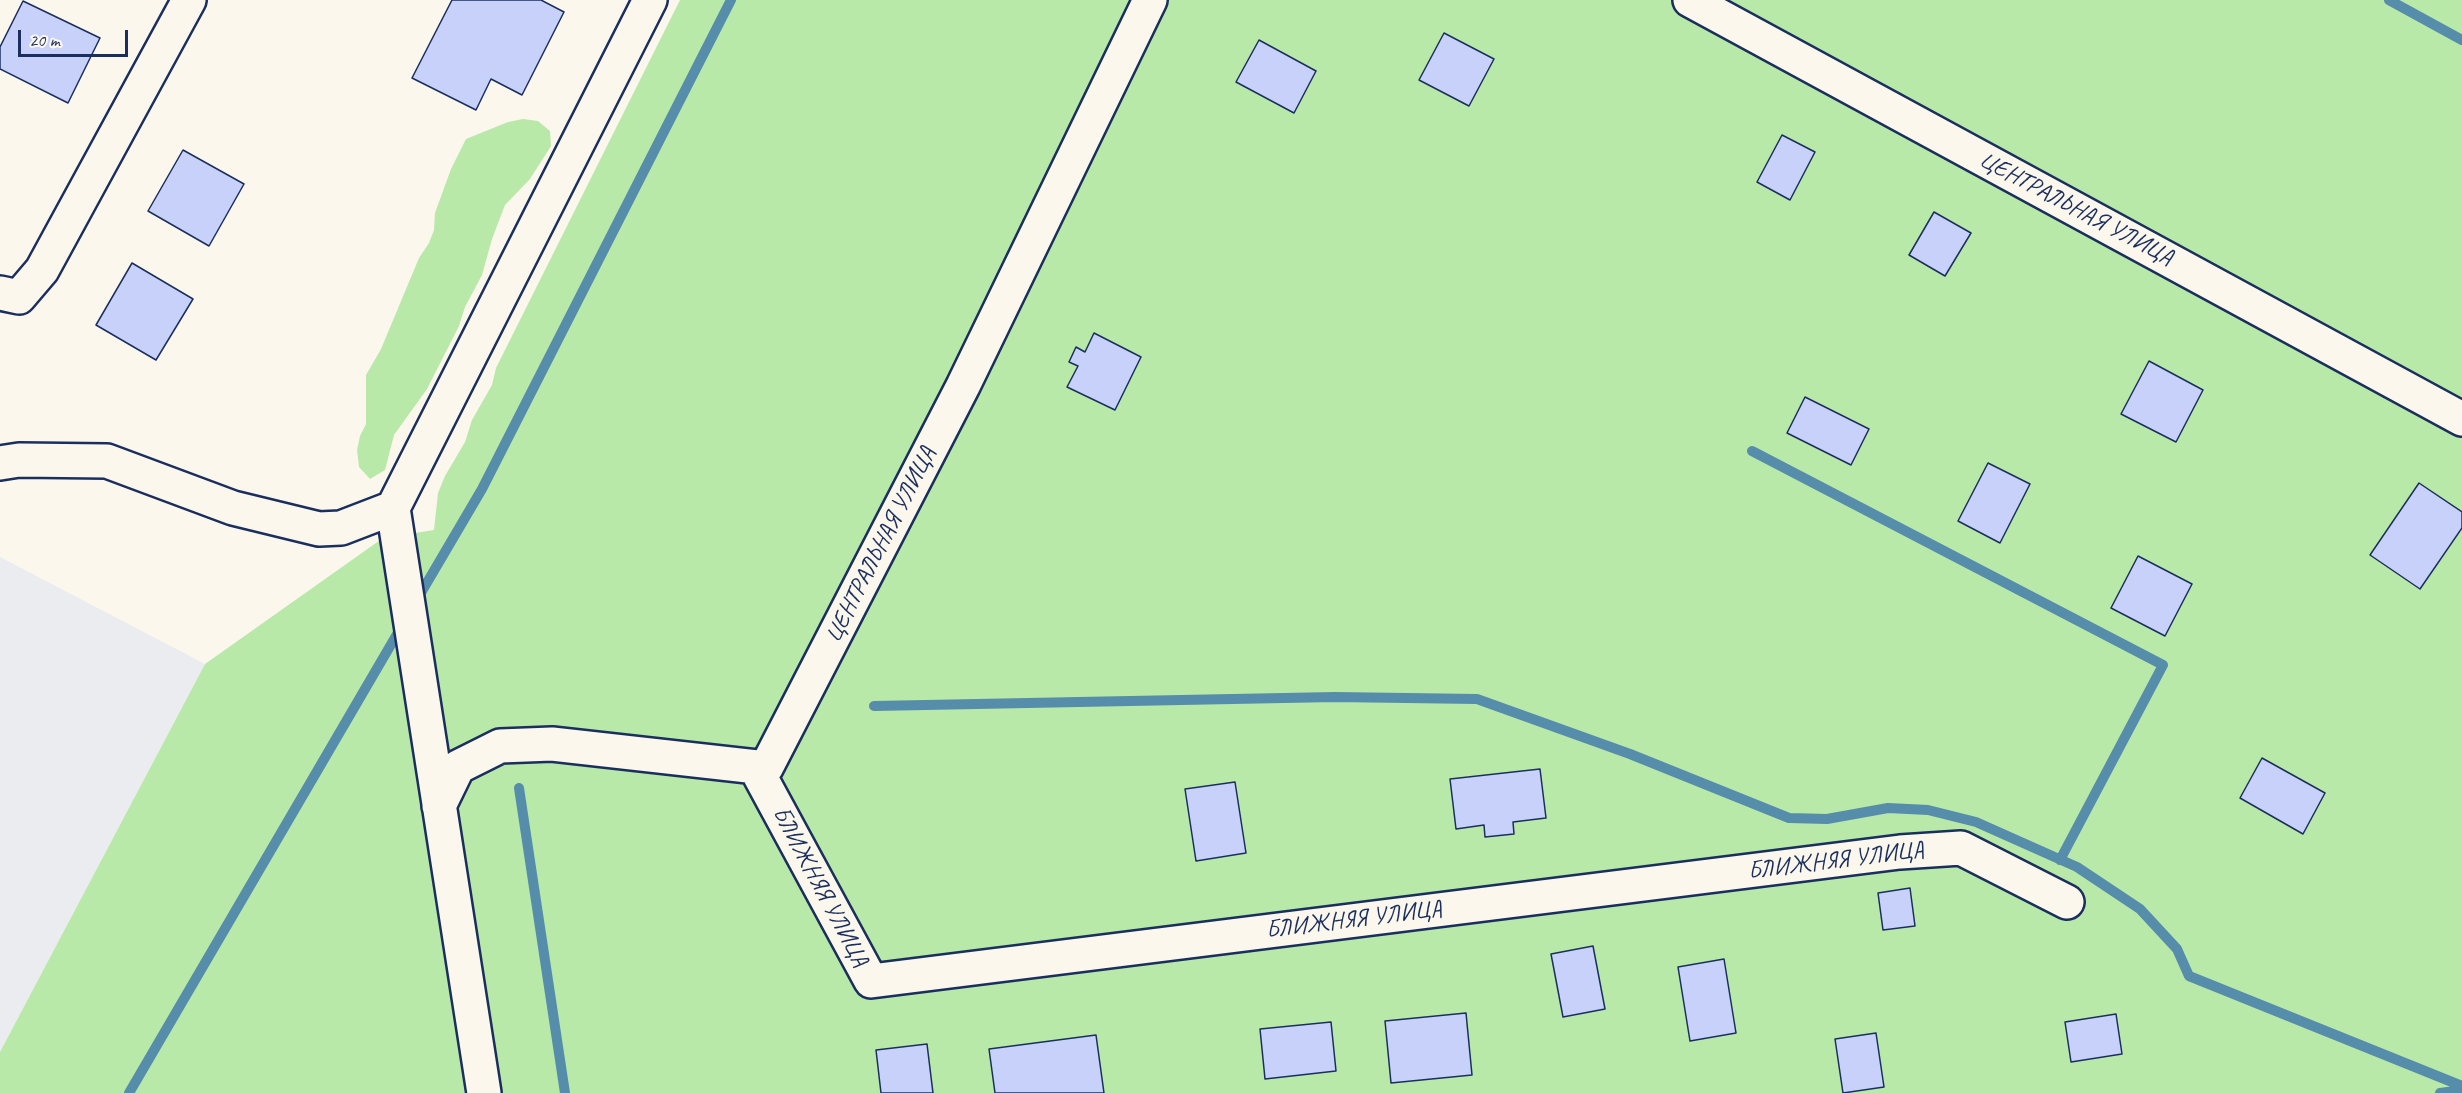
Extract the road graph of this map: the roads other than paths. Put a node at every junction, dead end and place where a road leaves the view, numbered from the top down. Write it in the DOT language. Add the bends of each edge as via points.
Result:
graph roads {
  1 [pos="189,0"];
  2 [pos="650,0"];
  3 [pos="1150,0"];
  4 [pos="1690,0"];
  5 [pos="0,293"];
  6 [pos="2462,419"];
  7 [pos="0,463"];
  8 [pos="393,508"];
  9 [pos="755,767"];
  10 [pos="439,806"];
  11 [pos="2067,902"];
  12 [pos="484,1093"];
  1 -- 5 [label="lane" via="42,270 19,297"];
  2 -- 8 [label="lane"];
  3 -- 9 [label="lane, ЦЕНТРАЛЬНАЯ УЛИЦА" via="957,397 766,768"];
  4 -- 6 [label="lane, ЦЕНТРАЛЬНАЯ УЛИЦА"];
  7 -- 8 [label="lane" via="19,459 107,461 232,508 319,529 340,528"];
  8 -- 10 [label="lane"];
  9 -- 10 [label="lane" via="552,744 500,746 458,767"];
  9 -- 11 [label="lane, БЛИЖНЯЯ УЛИЦА" via="871,981 1900,852 1961,848"];
  10 -- 12 [label="lane"];
}
